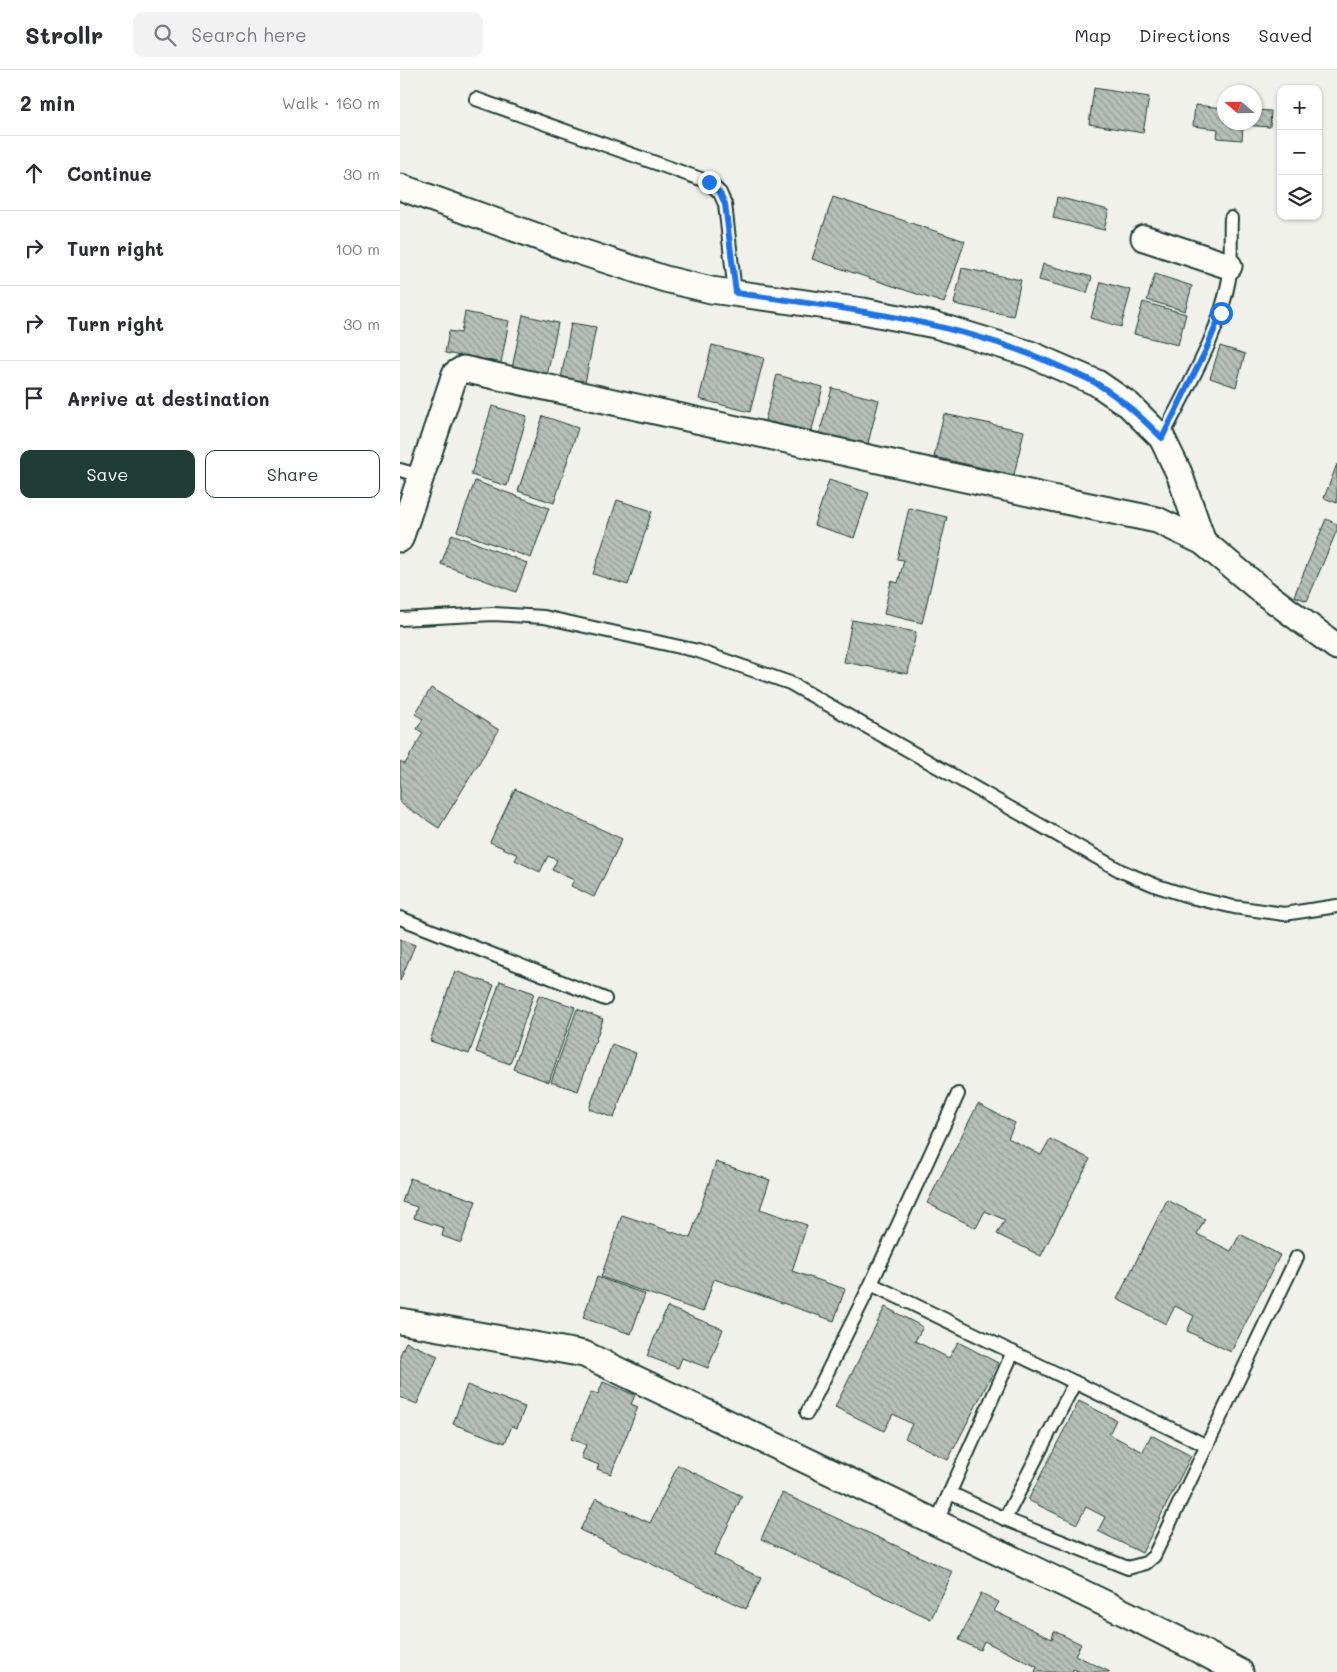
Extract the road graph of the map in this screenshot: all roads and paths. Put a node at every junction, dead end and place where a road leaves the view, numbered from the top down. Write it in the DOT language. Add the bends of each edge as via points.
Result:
graph roads {
  1 [pos="476,99"];
  2 [pos="400,187"];
  3 [pos="1231,218"];
  4 [pos="1144,238"];
  5 [pos="1229,266"];
  6 [pos="736,293"];
  7 [pos="1162,438"];
  8 [pos="410,473"];
  9 [pos="400,539"];
  10 [pos="1203,542"];
  11 [pos="400,619"];
  12 [pos="1337,647"];
  13 [pos="1337,906"];
  14 [pos="400,918"];
  15 [pos="605,999"];
  16 [pos="958,1094"];
  17 [pos="1297,1257"];
  18 [pos="871,1284"];
  19 [pos="400,1321"];
  20 [pos="1013,1352"];
  21 [pos="1075,1382"];
  22 [pos="807,1413"];
  23 [pos="1207,1446"];
  24 [pos="950,1493"];
  25 [pos="1005,1519"];
  26 [pos="936,1523"];
  27 [pos="1240,1672"];
  1 -- 6 [label="lane" via="709,182 725,204"];
  2 -- 6 [label="street" via="656,276"];
  3 -- 5 [label="lane"];
  4 -- 5 [label="street"];
  5 -- 7 [label="lane" via="1221,313"];
  6 -- 7 [label="street" via="863,310 935,325 1030,354 1096,383 1129,405"];
  7 -- 10 [label="street" via="1179,473"];
  8 -- 9 [label="street"];
  8 -- 10 [label="street" via="455,374 463,369 1157,520"];
  10 -- 12 [label="street"];
  11 -- 13 [label="lane" via="493,614 544,617 698,651 790,683 1121,871 1148,882 1195,898 1284,914"];
  14 -- 15 [label="lane"];
  16 -- 18 [label="lane"];
  17 -- 23 [label="lane"];
  18 -- 20 [label="lane"];
  18 -- 22 [label="lane"];
  19 -- 26 [label="street" via="584,1354"];
  20 -- 21 [label="lane"];
  20 -- 24 [label="lane"];
  21 -- 23 [label="lane"];
  21 -- 25 [label="lane"];
  23 -- 25 [label="lane" via="1154,1556 1146,1563 1128,1568"];
  24 -- 25 [label="lane"];
  24 -- 26 [label="lane"];
  26 -- 27 [label="street"];
}
